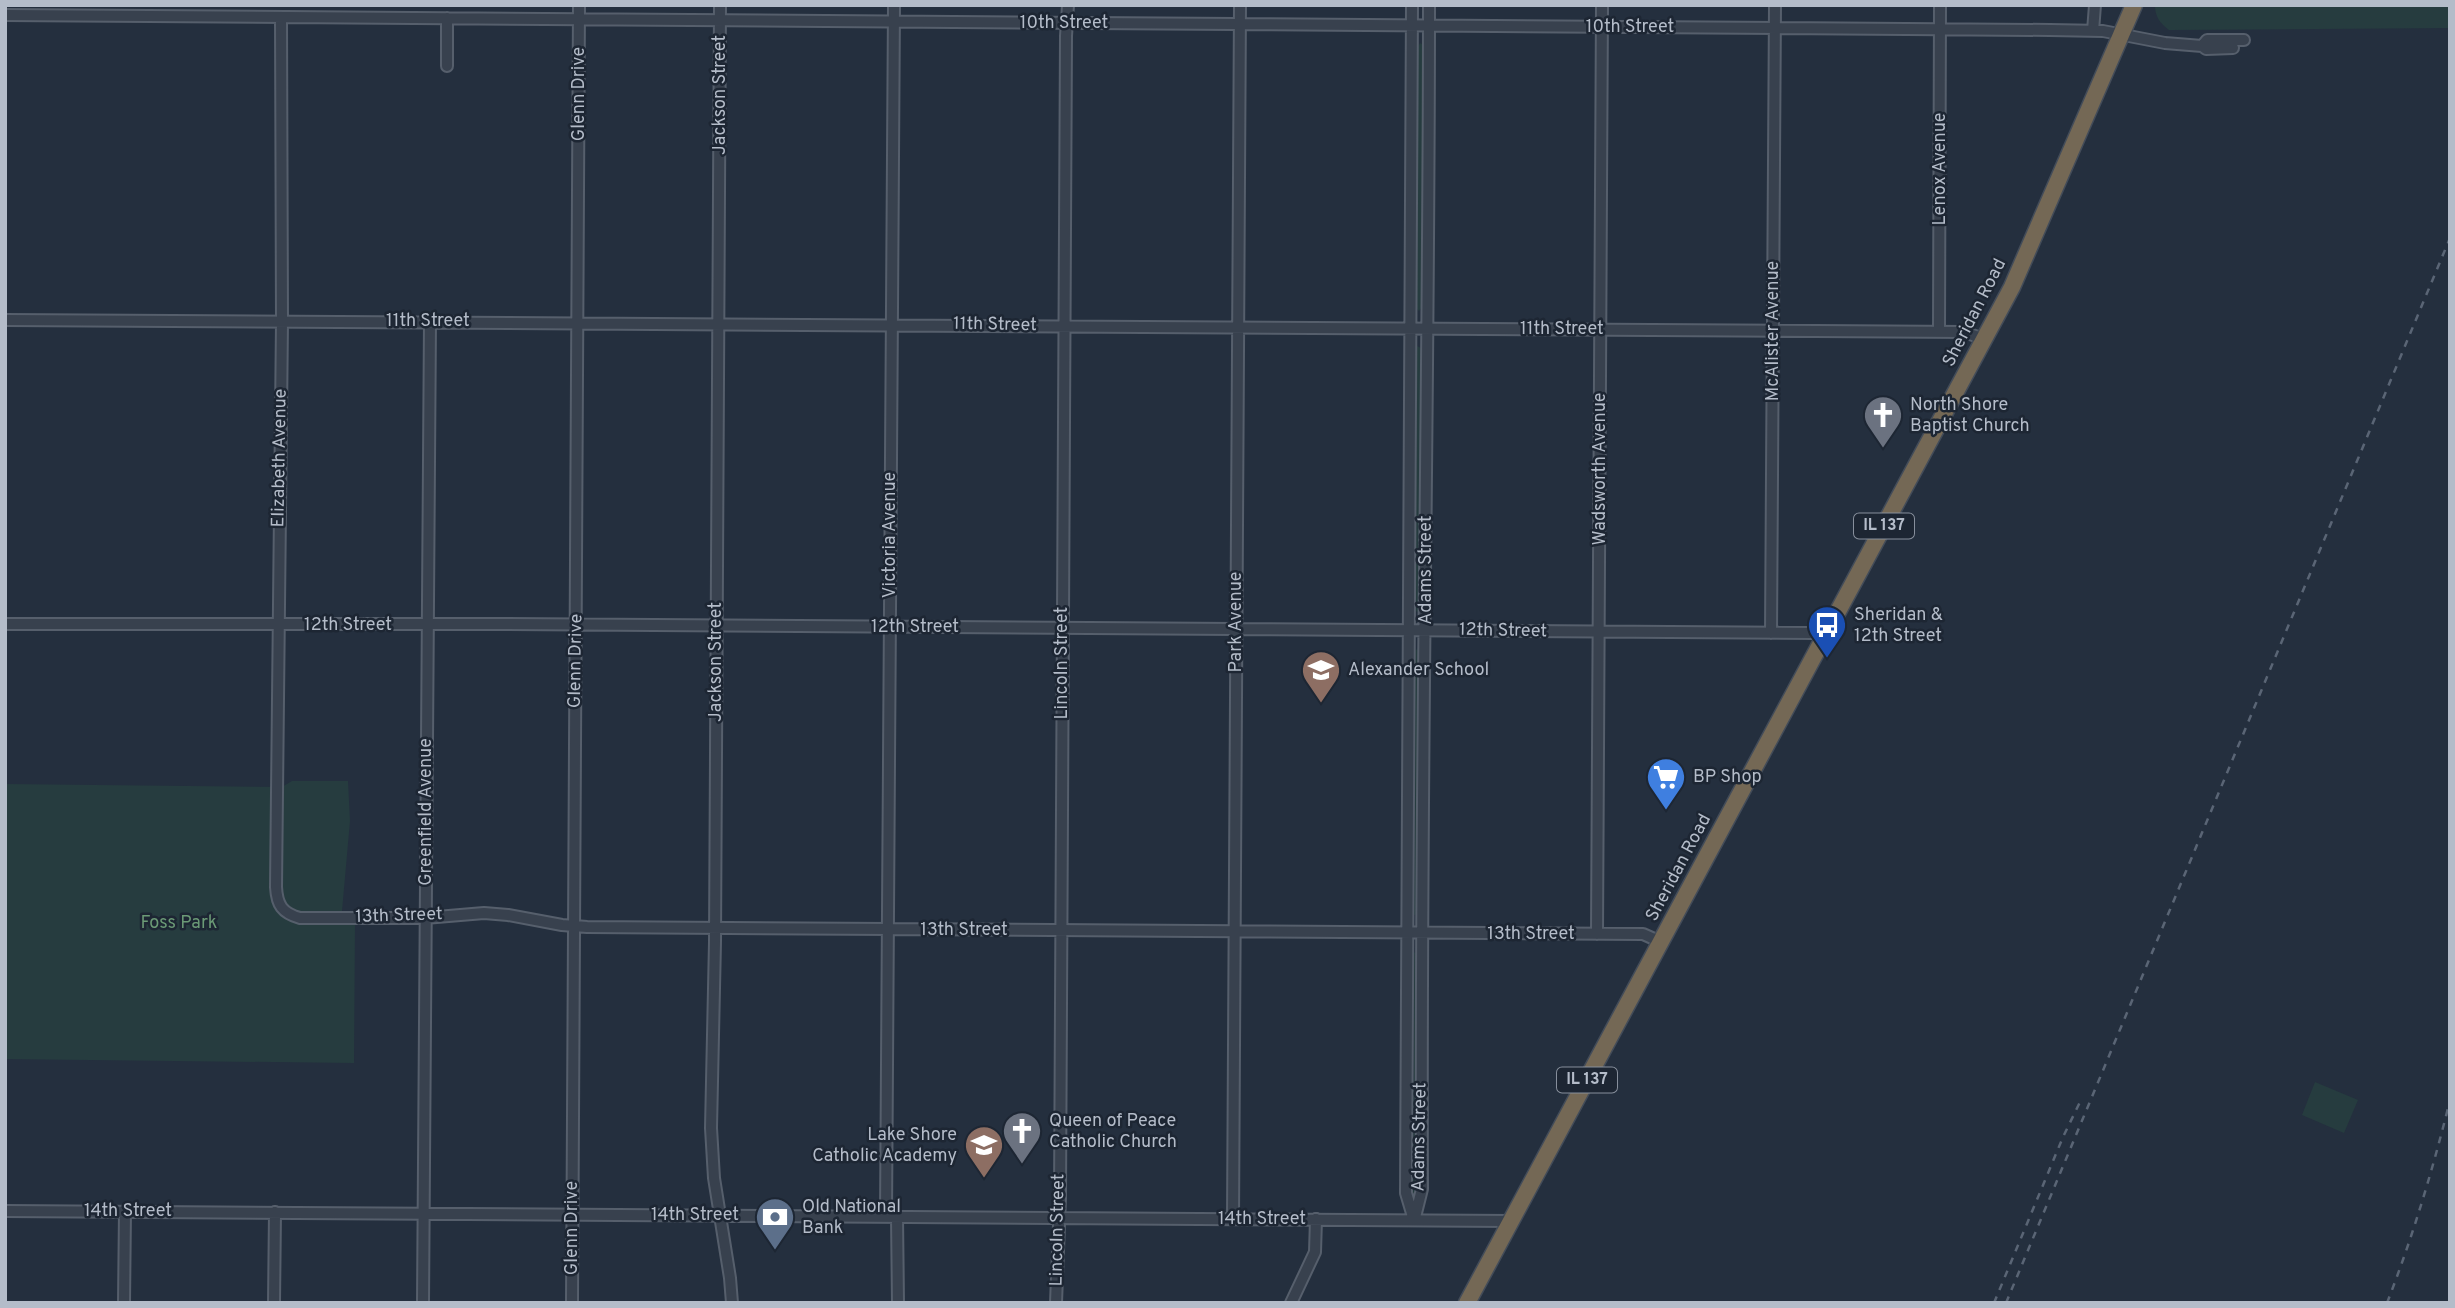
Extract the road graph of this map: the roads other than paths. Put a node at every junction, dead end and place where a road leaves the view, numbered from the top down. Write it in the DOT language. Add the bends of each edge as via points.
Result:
graph roads {
  1 [pos="579,5"];
  2 [pos="720,5"];
  3 [pos="894,5"];
  4 [pos="1068,5"];
  5 [pos="1240,5"];
  6 [pos="1412,5"];
  7 [pos="1429,5"];
  8 [pos="1602,5"];
  9 [pos="1775,5"];
  10 [pos="1940,5"];
  11 [pos="2095,5"];
  12 [pos="2134,5"];
  13 [pos="319,11"];
  14 [pos="5,15"];
  15 [pos="281,17"];
  16 [pos="447,18"];
  17 [pos="579,19"];
  18 [pos="720,20"];
  19 [pos="894,21"];
  20 [pos="1067,23"];
  21 [pos="1240,24"];
  22 [pos="1412,26"];
  23 [pos="1429,26"];
  24 [pos="1602,27"];
  25 [pos="1774,28"];
  26 [pos="1940,29"];
  27 [pos="2093,31"];
  28 [pos="2122,34"];
  29 [pos="2244,40"];
  30 [pos="2202,46"];
  31 [pos="2233,48"];
  32 [pos="447,66"];
  33 [pos="5,320"];
  34 [pos="430,321"];
  35 [pos="282,322"];
  36 [pos="578,322"];
  37 [pos="718,323"];
  38 [pos="892,324"];
  39 [pos="1064,326"];
  40 [pos="1238,327"];
  41 [pos="1411,328"];
  42 [pos="1427,328"];
  43 [pos="1601,329"];
  44 [pos="1773,331"];
  45 [pos="1939,332"];
  46 [pos="1984,339"];
  47 [pos="5,624"];
  48 [pos="428,624"];
  49 [pos="278,625"];
  50 [pos="577,625"];
  51 [pos="716,625"];
  52 [pos="890,627"];
  53 [pos="1063,628"];
  54 [pos="1236,629"];
  55 [pos="1410,631"];
  56 [pos="1426,631"];
  57 [pos="1599,632"];
  58 [pos="1771,633"];
  59 [pos="1824,638"];
  60 [pos="277,898"];
  61 [pos="425,918"];
  62 [pos="574,927"];
  63 [pos="715,929"];
  64 [pos="888,929"];
  65 [pos="1061,931"];
  66 [pos="1234,932"];
  67 [pos="1408,933"];
  68 [pos="1421,933"];
  69 [pos="1597,934"];
  70 [pos="1661,942"];
  71 [pos="5,1211"];
  72 [pos="125,1211"];
  73 [pos="275,1212"];
  74 [pos="424,1213"];
  75 [pos="572,1214"];
  76 [pos="720,1215"];
  77 [pos="892,1217"];
  78 [pos="1059,1218"];
  79 [pos="1233,1219"];
  80 [pos="1316,1219"];
  81 [pos="1414,1220"];
  82 [pos="1511,1221"];
  83 [pos="124,1303"];
  84 [pos="274,1303"];
  85 [pos="423,1303"];
  86 [pos="572,1303"];
  87 [pos="732,1303"];
  88 [pos="898,1303"];
  89 [pos="1056,1303"];
  90 [pos="1291,1303"];
  91 [pos="1467,1303"];
  1 -- 17 [label="street, Glenn Drive"];
  2 -- 18 [label="street, Jackson Street"];
  3 -- 19 [label="street, Victoria Avenue"];
  4 -- 20 [label="street, Lincoln Street"];
  5 -- 21 [label="street, Park Avenue"];
  6 -- 22 [label="street, Adams Street"];
  7 -- 23 [label="street, Adams Street"];
  8 -- 24 [label="street, Wadsworth Avenue"];
  9 -- 25 [label="street, McAlister Avenue"];
  10 -- 26 [label="street, Lenox Avenue"];
  11 -- 27 [label="street"];
  12 -- 28 [label="highway, IL 137"];
  13 -- 15 [label="street, 10th Street"];
  13 -- 16 [label="street, 10th Street"];
  14 -- 15 [label="street, 10th Street"];
  15 -- 35 [label="street, Elizabeth Avenue"];
  16 -- 17 [label="street, 10th Street"];
  16 -- 32 [label="street"];
  17 -- 18 [label="street, 10th Street"];
  17 -- 36 [label="street, Glenn Drive"];
  18 -- 19 [label="street, 10th Street"];
  18 -- 37 [label="street, Jackson Street"];
  19 -- 20 [label="street, 10th Street"];
  19 -- 38 [label="street, Victoria Avenue"];
  20 -- 21 [label="street, 10th Street"];
  20 -- 39 [label="street, Lincoln Street"];
  21 -- 22 [label="street, 10th Street"];
  21 -- 40 [label="street, Park Avenue"];
  22 -- 23 [label="street, 10th Street"];
  22 -- 41 [label="street, Adams Street"];
  23 -- 24 [label="street, 10th Street"];
  23 -- 42 [label="street, Adams Street"];
  24 -- 25 [label="street, 10th Street"];
  24 -- 43 [label="street, Wadsworth Avenue"];
  25 -- 26 [label="street, 10th Street"];
  25 -- 44 [label="street, McAlister Avenue"];
  26 -- 27 [label="street, 10th Street"];
  26 -- 45 [label="street, Lenox Avenue"];
  27 -- 28 [label="street, 10th Street"];
  28 -- 30 [label="street, 10th Street"];
  28 -- 46 [label="highway, Sheridan Road / IL 137" via="2012,287"];
  29 -- 30 [label="street" via="2207,40"];
  30 -- 31 [label="street"];
  33 -- 35 [label="street, 11th Street"];
  34 -- 35 [label="street, 11th Street"];
  34 -- 36 [label="street, 11th Street"];
  34 -- 48 [label="street, Greenfield Avenue"];
  35 -- 49 [label="street, Elizabeth Avenue"];
  36 -- 37 [label="street, 11th Street"];
  36 -- 50 [label="street, Glenn Drive"];
  37 -- 38 [label="street, 11th Street"];
  37 -- 51 [label="street, Jackson Street"];
  38 -- 39 [label="street, 11th Street"];
  38 -- 52 [label="street, Victoria Avenue"];
  39 -- 40 [label="street, 11th Street"];
  39 -- 53 [label="street, Lincoln Street"];
  40 -- 41 [label="street, 11th Street"];
  40 -- 54 [label="street, Park Avenue"];
  41 -- 42 [label="street, 11th Street"];
  41 -- 55 [label="street, Adams Street"];
  42 -- 43 [label="street, 11th Street"];
  42 -- 56 [label="street, Adams Street"];
  43 -- 44 [label="street, 11th Street"];
  43 -- 57 [label="street, Wadsworth Avenue"];
  44 -- 45 [label="street, 11th Street"];
  44 -- 58 [label="street, McAlister Avenue"];
  45 -- 46 [label="street, 11th Street" via="1964,332"];
  46 -- 59 [label="highway, Sheridan Road / IL 137"];
  47 -- 49 [label="street, 12th Street"];
  48 -- 49 [label="street, 12th Street"];
  48 -- 50 [label="street, 12th Street"];
  48 -- 61 [label="street, Greenfield Avenue"];
  49 -- 60 [label="street, Elizabeth Avenue"];
  50 -- 51 [label="street, 12th Street"];
  50 -- 62 [label="street, Glenn Drive"];
  51 -- 52 [label="street, 12th Street"];
  51 -- 63 [label="street, Jackson Street"];
  52 -- 53 [label="street, 12th Street"];
  52 -- 64 [label="street, Victoria Avenue"];
  53 -- 54 [label="street, 12th Street"];
  53 -- 65 [label="street, Lincoln Street"];
  54 -- 55 [label="street, 12th Street"];
  54 -- 66 [label="street, Park Avenue"];
  55 -- 56 [label="street, 12th Street"];
  55 -- 67 [label="street, Adams Street"];
  56 -- 57 [label="street, 12th Street"];
  56 -- 68 [label="street, Adams Street"];
  57 -- 58 [label="street, 12th Street"];
  57 -- 69 [label="street, Wadsworth Avenue"];
  58 -- 59 [label="street, 12th Street" via="1812,633"];
  59 -- 70 [label="highway, Sheridan Road / IL 137"];
  60 -- 61 [label="street, 13th Street" via="283,911 300,918"];
  61 -- 62 [label="street, 13th Street" via="508,915"];
  61 -- 74 [label="street, Greenfield Avenue"];
  62 -- 63 [label="street, 13th Street"];
  62 -- 75 [label="street, Glenn Drive"];
  63 -- 64 [label="street, 13th Street"];
  63 -- 76 [label="street, Jackson Street" via="711,1128"];
  64 -- 65 [label="street, 13th Street"];
  64 -- 77 [label="street, Victoria Avenue"];
  65 -- 66 [label="street, 13th Street"];
  65 -- 78 [label="street, Lincoln Street"];
  66 -- 67 [label="street, 13th Street"];
  66 -- 79 [label="street, Park Avenue"];
  67 -- 68 [label="street, 13th Street"];
  67 -- 81 [label="street, Adams Street" via="1406,1193"];
  68 -- 69 [label="street, 13th Street"];
  68 -- 81 [label="street, Adams Street" via="1422,1189"];
  69 -- 70 [label="street, 13th Street" via="1643,934"];
  70 -- 82 [label="highway, Sheridan Road / IL 137"];
  71 -- 72 [label="street, 14th Street"];
  72 -- 73 [label="street, 14th Street"];
  72 -- 83 [label="street"];
  73 -- 74 [label="street, 14th Street"];
  73 -- 84 [label="street"];
  74 -- 75 [label="street, 14th Street"];
  74 -- 85 [label="street, Greenfield Avenue"];
  75 -- 76 [label="street, 14th Street"];
  75 -- 86 [label="street, Glenn Drive"];
  76 -- 77 [label="street, 14th Street"];
  76 -- 87 [label="street, Jackson Street"];
  77 -- 78 [label="street, 14th Street"];
  77 -- 88 [label="street, Victoria Avenue"];
  78 -- 79 [label="street, 14th Street"];
  78 -- 89 [label="street, Lincoln Street"];
  79 -- 80 [label="street, 14th Street"];
  80 -- 81 [label="street, 14th Street"];
  80 -- 90 [label="street" via="1315,1252"];
  81 -- 82 [label="street, 14th Street"];
  82 -- 91 [label="highway, Sheridan Road / IL 137"];
}
